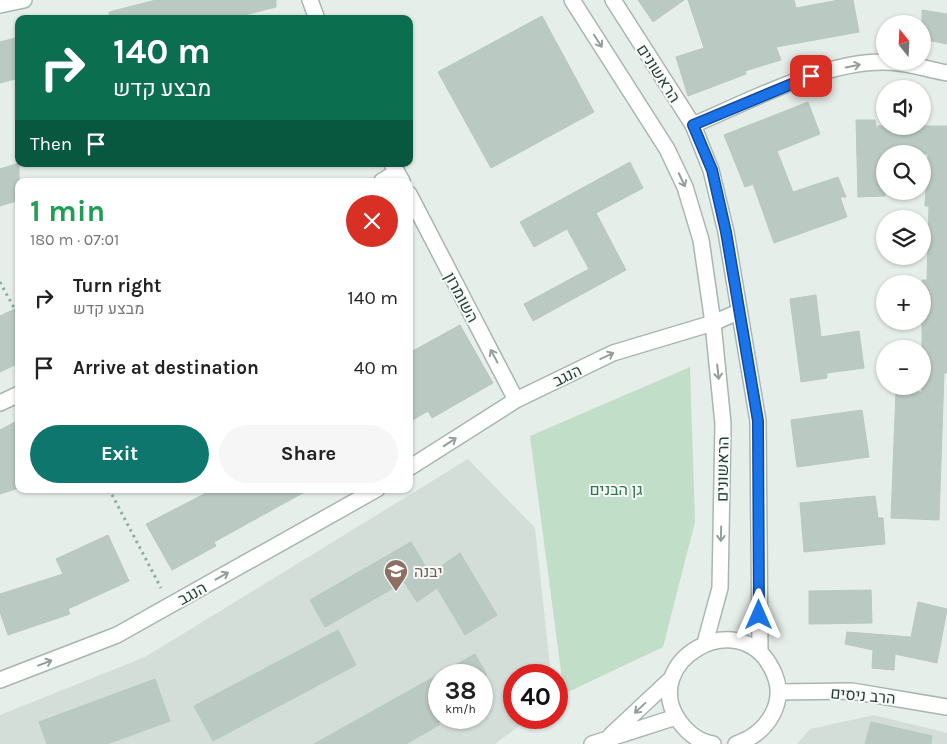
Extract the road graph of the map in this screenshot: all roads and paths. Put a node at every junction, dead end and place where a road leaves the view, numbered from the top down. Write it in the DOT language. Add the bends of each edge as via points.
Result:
graph roads {
  1 [pos="24,0"];
  2 [pos="310,0"];
  3 [pos="572,0"];
  4 [pos="612,0"];
  5 [pos="0,5"];
  6 [pos="316,15"];
  7 [pos="947,74"];
  8 [pos="693,125"];
  9 [pos="413,202"];
  10 [pos="0,282"];
  11 [pos="15,310"];
  12 [pos="738,312"];
  13 [pos="713,323"];
  14 [pos="15,396"];
  15 [pos="516,400"];
  16 [pos="0,403"];
  17 [pos="413,465"];
  18 [pos="111,493"];
  19 [pos="370,493"];
  20 [pos="170,605"];
  21 [pos="705,643"];
  22 [pos="760,652"];
  23 [pos="672,678"];
  24 [pos="0,680"];
  25 [pos="778,692"];
  26 [pos="947,707"];
  27 [pos="676,716"];
  28 [pos="608,738"];
  29 [pos="592,744"];
  30 [pos="710,744"];
  31 [pos="736,744"];
  1 -- 5 [label="street"];
  2 -- 6 [label="street"];
  3 -- 13 [label="street, הראשונים, one-way" via="667,149 685,187 701,240"];
  4 -- 8 [label="street, הראשונים"];
  8 -- 7 [label="street, one-way" via="811,76 857,64 897,62"];
  8 -- 12 [label="street, הראשונים" via="712,170 726,232"];
  15 -- 9 [label="street, השומרון, one-way"];
  10 -- 11 [label="path"];
  12 -- 13 [label="street, הנגב"];
  12 -- 22 [label="street, הראשונים" via="758,421"];
  15 -- 13 [label="street, הנגב, one-way" via="613,353"];
  13 -- 21 [label="street, הראשונים, one-way" via="723,424 720,588"];
  14 -- 16 [label="street"];
  17 -- 15 [label="street, הנגב, one-way"];
  18 -- 20 [label="path"];
  20 -- 19 [label="street, הנגב, one-way"];
  24 -- 20 [label="street, הנגב, one-way" via="117,635"];
  21 -- 22 [label="street" via="724,639 743,642"];
  21 -- 23 [label="street" via="691,651"];
  22 -- 25 [label="street" via="773,670"];
  23 -- 27 [label="street" via="671,698"];
  23 -- 28 [label="street, one-way"];
  25 -- 26 [label="street, הרב ניסים" via="852,691"];
  25 -- 31 [label="street" via="776,706 766,725 750,739"];
  27 -- 28 [label="street"];
  27 -- 30 [label="street" via="684,728"];
  28 -- 29 [label="street"];
}
